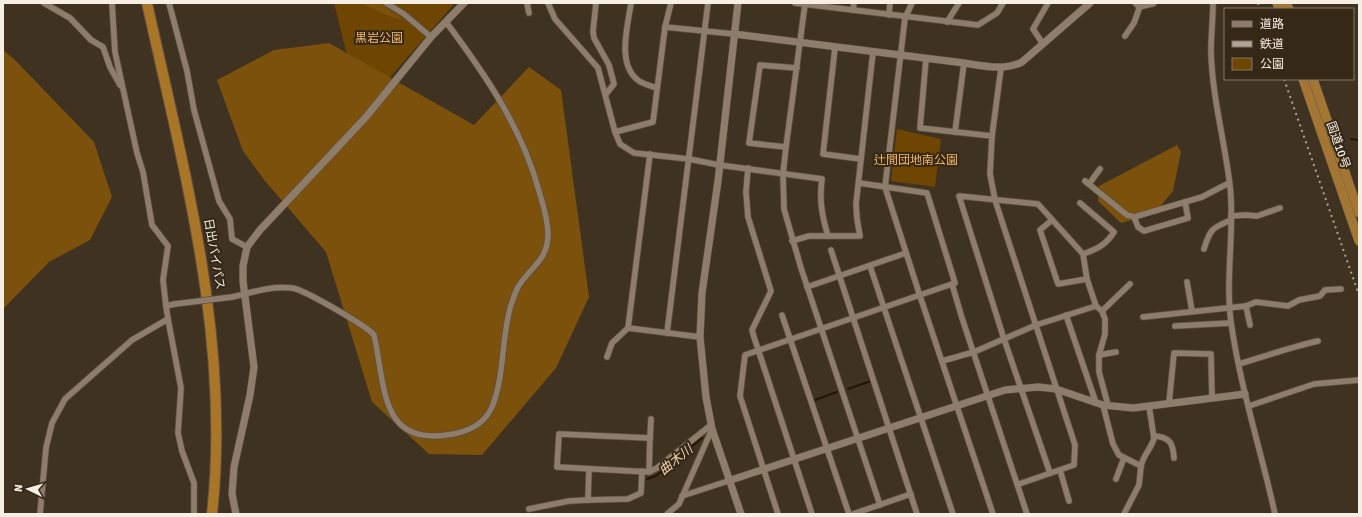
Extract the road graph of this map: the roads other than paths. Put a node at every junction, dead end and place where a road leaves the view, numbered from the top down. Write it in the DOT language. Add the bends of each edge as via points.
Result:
graph roads {
  1 [pos="44,3"];
  2 [pos="112,3"];
  3 [pos="147,3"];
  4 [pos="169,3"];
  5 [pos="386,3"];
  6 [pos="464,3"];
  7 [pos="527,3"];
  8 [pos="548,3"];
  9 [pos="596,3"];
  10 [pos="631,3"];
  11 [pos="671,3"];
  12 [pos="708,3"];
  13 [pos="738,3"];
  14 [pos="795,3"];
  15 [pos="854,3"];
  16 [pos="890,3"];
  17 [pos="912,3"];
  18 [pos="959,3"];
  19 [pos="1002,3"];
  20 [pos="1048,3"];
  21 [pos="1090,3"];
  22 [pos="1153,3"];
  23 [pos="1213,3"];
  24 [pos="805,4"];
  25 [pos="1138,4"];
  26 [pos="853,10"];
  27 [pos="530,14"];
  28 [pos="889,15"];
  29 [pos="905,18"];
  30 [pos="446,22"];
  31 [pos="947,22"];
  32 [pos="665,26"];
  33 [pos="704,31"];
  34 [pos="734,34"];
  35 [pos="1125,36"];
  36 [pos="431,37"];
  37 [pos="800,43"];
  38 [pos="1043,44"];
  39 [pos="836,48"];
  40 [pos="873,52"];
  41 [pos="900,56"];
  42 [pos="926,59"];
  43 [pos="964,63"];
  44 [pos="797,68"];
  45 [pos="1001,68"];
  46 [pos="1303,80"];
  47 [pos="1313,80"];
  48 [pos="656,88"];
  49 [pos="123,90"];
  50 [pos="606,94"];
  51 [pos="615,132"];
  52 [pos="955,132"];
  53 [pos="992,136"];
  54 [pos="786,147"];
  55 [pos="650,154"];
  56 [pos="689,159"];
  57 [pos="861,159"];
  58 [pos="719,165"];
  59 [pos="748,168"];
  60 [pos="1100,169"];
  61 [pos="783,174"];
  62 [pos="859,183"];
  63 [pos="1229,183"];
  64 [pos="885,187"];
  65 [pos="995,200"];
  66 [pos="1185,202"];
  67 [pos="1080,203"];
  68 [pos="1280,208"];
  69 [pos="1359,213"];
  70 [pos="1134,217"];
  71 [pos="1231,218"];
  72 [pos="1052,220"];
  73 [pos="828,236"];
  74 [pos="1358,238"];
  75 [pos="792,241"];
  76 [pos="247,247"];
  77 [pos="1204,249"];
  78 [pos="831,250"];
  79 [pos="906,253"];
  80 [pos="1082,254"];
  81 [pos="870,266"];
  82 [pos="839,276"];
  83 [pos="1087,278"];
  84 [pos="1187,282"];
  85 [pos="952,284"];
  86 [pos="1130,284"];
  87 [pos="807,287"];
  88 [pos="1341,289"];
  89 [pos="245,294"];
  90 [pos="920,296"];
  91 [pos="166,306"];
  92 [pos="1096,306"];
  93 [pos="1246,306"];
  94 [pos="884,307"];
  95 [pos="1230,307"];
  96 [pos="1102,311"];
  97 [pos="1192,311"];
  98 [pos="782,315"];
  99 [pos="1066,315"];
  100 [pos="1143,317"];
  101 [pos="853,318"];
  102 [pos="168,319"];
  103 [pos="1231,323"];
  104 [pos="1036,325"];
  105 [pos="1250,325"];
  106 [pos="1175,326"];
  107 [pos="628,328"];
  108 [pos="822,328"];
  109 [pos="667,333"];
  110 [pos="700,337"];
  111 [pos="1004,338"];
  112 [pos="790,339"];
  113 [pos="1318,341"];
  114 [pos="758,350"];
  115 [pos="974,352"];
  116 [pos="1116,352"];
  117 [pos="1099,355"];
  118 [pos="607,357"];
  119 [pos="942,361"];
  120 [pos="1239,364"];
  121 [pos="1359,380"];
  122 [pos="1020,388"];
  123 [pos="1056,389"];
  124 [pos="1245,394"];
  125 [pos="988,395"];
  126 [pos="1212,398"];
  127 [pos="1169,403"];
  128 [pos="1102,404"];
  129 [pos="956,406"];
  130 [pos="1148,406"];
  131 [pos="1249,406"];
  132 [pos="920,418"];
  133 [pos="651,419"];
  134 [pos="712,427"];
  135 [pos="889,428"];
  136 [pos="1154,436"];
  137 [pos="650,438"];
  138 [pos="858,439"];
  139 [pos="826,449"];
  140 [pos="1124,458"];
  141 [pos="1174,458"];
  142 [pos="793,460"];
  143 [pos="1142,466"];
  144 [pos="589,469"];
  145 [pos="763,470"];
  146 [pos="1060,470"];
  147 [pos="642,471"];
  148 [pos="649,472"];
  149 [pos="1050,473"];
  150 [pos="1116,479"];
  151 [pos="731,480"];
  152 [pos="1019,484"];
  153 [pos="911,494"];
  154 [pos="682,496"];
  155 [pos="588,500"];
  156 [pos="1069,500"];
  157 [pos="880,505"];
  158 [pos="529,509"];
  159 [pos="40,514"];
  160 [pos="194,514"];
  161 [pos="212,514"];
  162 [pos="236,514"];
  163 [pos="667,514"];
  164 [pos="742,514"];
  165 [pos="778,514"];
  166 [pos="812,514"];
  167 [pos="849,514"];
  168 [pos="853,514"];
  169 [pos="918,514"];
  170 [pos="953,514"];
  171 [pos="993,514"];
  172 [pos="1027,514"];
  173 [pos="1124,514"];
  174 [pos="1275,514"];
  1 -- 49 [label="street" via="70,18 91,40 103,48"];
  2 -- 49 [label="street" via="115,52"];
  3 -- 161 [label="highway, 日出バイパス" via="191,198 207,292 217,421"];
  4 -- 76 [label="street" via="219,201 230,219 232,239"];
  5 -- 36 [label="street" via="404,14"];
  6 -- 30 [label="street"];
  7 -- 27 [label="street"];
  8 -- 50 [label="street" via="555,19 598,68"];
  9 -- 50 [label="street" via="594,38 609,65 614,84"];
  10 -- 48 [label="street" via="625,60 629,70 638,80"];
  11 -- 32 [label="street"];
  12 -- 33 [label="street"];
  13 -- 34 [label="street"];
  14 -- 24 [label="street"];
  15 -- 26 [label="street"];
  16 -- 28 [label="street"];
  17 -- 29 [label="street"];
  18 -- 31 [label="street"];
  19 -- 31 [label="street" via="997,13 978,25"];
  20 -- 38 [label="street" via="1033,29"];
  21 -- 38 [label="street"];
  22 -- 25 [label="street"];
  23 -- 63 [label="street" via="1211,52"];
  24 -- 26 [label="street"];
  24 -- 37 [label="street"];
  25 -- 35 [label="street" via="1134,22"];
  26 -- 28 [label="street"];
  28 -- 29 [label="street"];
  29 -- 31 [label="street"];
  29 -- 41 [label="street"];
  30 -- 36 [label="street"];
  30 -- 89 [label="street" via="514,123 535,175 547,221 548,235 544,255 518,287 511,306 497,392 487,416 470,429 438,437 418,435 404,429 396,421 389,407 371,330 294,288 259,289"];
  32 -- 33 [label="street"];
  32 -- 48 [label="street"];
  33 -- 34 [label="street"];
  33 -- 56 [label="street"];
  34 -- 37 [label="street"];
  34 -- 58 [label="street"];
  36 -- 76 [label="street" via="366,117"];
  37 -- 39 [label="street"];
  37 -- 44 [label="street"];
  38 -- 45 [label="street" via="1022,62 1012,67"];
  39 -- 40 [label="street"];
  39 -- 57 [label="street" via="823,154"];
  40 -- 41 [label="street"];
  40 -- 57 [label="street"];
  41 -- 42 [label="street"];
  41 -- 64 [label="street"];
  42 -- 43 [label="street"];
  42 -- 52 [label="street" via="920,128"];
  43 -- 45 [label="street"];
  43 -- 52 [label="street"];
  44 -- 54 [label="street"];
  44 -- 54 [label="street" via="760,65 749,143"];
  45 -- 53 [label="street"];
  46 -- 74 [label="highway, 国道10号"];
  47 -- 69 [label="highway, 国道10号"];
  48 -- 51 [label="street" via="653,122"];
  49 -- 91 [label="street" via="143,172 152,225 168,246 163,280"];
  50 -- 51 [label="street"];
  51 -- 55 [label="street" via="620,144 634,153"];
  52 -- 53 [label="street"];
  53 -- 65 [label="street" via="990,174"];
  54 -- 61 [label="street"];
  55 -- 56 [label="street"];
  55 -- 107 [label="street"];
  56 -- 58 [label="street"];
  56 -- 109 [label="street"];
  57 -- 62 [label="street"];
  58 -- 59 [label="street"];
  58 -- 110 [label="street" via="702,292"];
  59 -- 61 [label="street"];
  59 -- 114 [label="street" via="748,217 771,291 752,330"];
  60 -- 70 [label="street" via="1087,183 1127,215"];
  61 -- 73 [label="street" via="822,179 821,213"];
  61 -- 75 [label="street" via="784,208"];
  62 -- 64 [label="street"];
  62 -- 73 [label="street" via="856,204 860,236"];
  63 -- 66 [label="street" via="1202,197"];
  63 -- 71 [label="street"];
  64 -- 79 [label="street"];
  64 -- 85 [label="street" via="927,193 955,283"];
  65 -- 72 [label="street" via="1038,204"];
  65 -- 104 [label="street"];
  65 -- 111 [label="street" via="960,196"];
  66 -- 70 [label="street"];
  66 -- 70 [label="street" via="1188,218 1144,231 1138,227"];
  67 -- 80 [label="street" via="1114,232 1100,248"];
  68 -- 71 [label="street" via="1257,216"];
  71 -- 77 [label="street" via="1209,232"];
  71 -- 95 [label="street"];
  72 -- 80 [label="street"];
  72 -- 83 [label="street" via="1040,230 1058,284"];
  73 -- 75 [label="street" via="809,236"];
  75 -- 87 [label="street"];
  76 -- 89 [label="street" via="243,266"];
  78 -- 82 [label="street"];
  79 -- 81 [label="street"];
  79 -- 90 [label="street"];
  80 -- 83 [label="street"];
  81 -- 82 [label="street"];
  81 -- 94 [label="street"];
  82 -- 87 [label="street"];
  82 -- 101 [label="street"];
  83 -- 92 [label="street"];
  84 -- 97 [label="street"];
  85 -- 90 [label="street"];
  85 -- 115 [label="street"];
  86 -- 96 [label="street"];
  87 -- 108 [label="street"];
  88 -- 93 [label="street" via="1325,290 1320,296 1299,300 1288,306 1256,302"];
  89 -- 91 [label="street, bridge"];
  89 -- 162 [label="street" via="254,367 234,467 232,494"];
  90 -- 94 [label="street"];
  90 -- 119 [label="street"];
  91 -- 102 [label="street"];
  92 -- 96 [label="street"];
  92 -- 99 [label="street"];
  93 -- 95 [label="street"];
  93 -- 105 [label="street"];
  94 -- 101 [label="street"];
  94 -- 132 [label="street"];
  95 -- 97 [label="street"];
  95 -- 103 [label="street"];
  96 -- 117 [label="street" via="1105,334"];
  97 -- 100 [label="street"];
  98 -- 112 [label="street"];
  99 -- 104 [label="street"];
  99 -- 128 [label="street"];
  101 -- 108 [label="street"];
  101 -- 135 [label="street"];
  102 -- 159 [label="street" via="132,340 65,399 52,423 46,448"];
  102 -- 160 [label="street" via="181,388 178,432 194,484"];
  103 -- 106 [label="street"];
  103 -- 120 [label="street"];
  104 -- 111 [label="street"];
  104 -- 123 [label="street"];
  107 -- 109 [label="street"];
  107 -- 118 [label="street" via="612,343"];
  108 -- 112 [label="street"];
  108 -- 138 [label="street"];
  109 -- 110 [label="street"];
  110 -- 134 [label="street"];
  111 -- 115 [label="street"];
  111 -- 122 [label="street"];
  112 -- 114 [label="street"];
  112 -- 139 [label="street"];
  113 -- 120 [label="street"];
  114 -- 142 [label="street"];
  114 -- 145 [label="street" via="745,355 740,396"];
  115 -- 119 [label="street"];
  115 -- 125 [label="street"];
  116 -- 117 [label="street"];
  117 -- 128 [label="street"];
  119 -- 129 [label="street"];
  120 -- 124 [label="street"];
  121 -- 131 [label="street" via="1314,384"];
  122 -- 123 [label="street"];
  122 -- 125 [label="street"];
  122 -- 149 [label="street"];
  123 -- 128 [label="street"];
  123 -- 146 [label="street" via="1075,445 1074,464"];
  124 -- 126 [label="street"];
  124 -- 131 [label="street"];
  125 -- 129 [label="street"];
  125 -- 152 [label="street"];
  126 -- 127 [label="street"];
  126 -- 127 [label="street" via="1211,354 1174,353"];
  127 -- 130 [label="street"];
  128 -- 130 [label="street" via="1133,408"];
  128 -- 140 [label="street" via="1113,444 1119,455"];
  129 -- 132 [label="street"];
  129 -- 171 [label="street"];
  130 -- 136 [label="street"];
  131 -- 174 [label="street"];
  132 -- 135 [label="street"];
  132 -- 170 [label="street"];
  133 -- 137 [label="street"];
  134 -- 148 [label="street"];
  134 -- 151 [label="street"];
  134 -- 154 [label="street"];
  135 -- 138 [label="street"];
  135 -- 153 [label="street"];
  136 -- 141 [label="street" via="1164,437 1169,441"];
  136 -- 143 [label="street" via="1153,443 1142,460"];
  137 -- 144 [label="street" via="559,434 557,467"];
  137 -- 148 [label="street"];
  138 -- 139 [label="street"];
  138 -- 157 [label="street"];
  139 -- 142 [label="street"];
  139 -- 167 [label="street"];
  140 -- 143 [label="street"];
  140 -- 150 [label="street"];
  142 -- 145 [label="street"];
  142 -- 166 [label="street"];
  143 -- 173 [label="street" via="1139,485"];
  144 -- 147 [label="street"];
  144 -- 155 [label="street"];
  145 -- 151 [label="street"];
  145 -- 165 [label="street"];
  146 -- 149 [label="street"];
  146 -- 156 [label="street"];
  147 -- 148 [label="street"];
  147 -- 155 [label="street" via="641,493 628,499"];
  149 -- 152 [label="street"];
  151 -- 154 [label="street"];
  151 -- 164 [label="street"];
  152 -- 172 [label="street"];
  153 -- 157 [label="street"];
  153 -- 169 [label="street"];
  154 -- 163 [label="street" via="679,504"];
  155 -- 158 [label="street"];
  157 -- 168 [label="street"];
}
